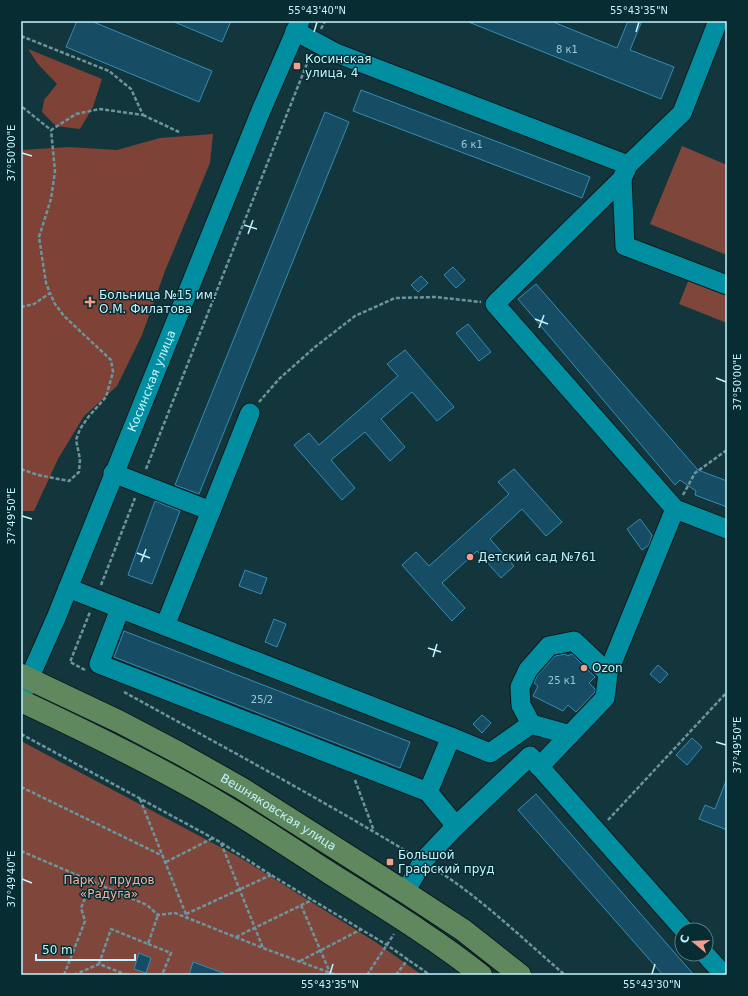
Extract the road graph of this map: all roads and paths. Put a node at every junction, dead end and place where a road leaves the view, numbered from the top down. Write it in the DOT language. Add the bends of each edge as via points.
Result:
graph roads {
  1 [pos="718,21"];
  2 [pos="297,24"];
  3 [pos="21,36"];
  4 [pos="21,106"];
  5 [pos="143,115"];
  6 [pos="51,130"];
  7 [pos="179,132"];
  8 [pos="625,172"];
  9 [pos="727,285"];
  10 [pos="50,293"];
  11 [pos="495,304"];
  12 [pos="21,307"];
  13 [pos="250,413"];
  14 [pos="727,450"];
  15 [pos="21,469"];
  16 [pos="113,473"];
  17 [pos="675,509"];
  18 [pos="211,512"];
  19 [pos="727,529"];
  20 [pos="68,588"];
  21 [pos="120,609"];
  22 [pos="165,626"];
  23 [pos="608,673"];
  24 [pos="24,684"];
  25 [pos="727,692"];
  26 [pos="21,701"];
  27 [pos="106,716"];
  28 [pos="532,724"];
  29 [pos="21,734"];
  30 [pos="570,735"];
  31 [pos="95,737"];
  32 [pos="450,737"];
  33 [pos="348,761"];
  34 [pos="539,767"];
  35 [pos="21,787"];
  36 [pos="428,792"];
  37 [pos="140,799"];
  38 [pos="456,826"];
  39 [pos="375,832"];
  40 [pos="598,832"];
  41 [pos="214,838"];
  42 [pos="220,842"];
  43 [pos="21,852"];
  44 [pos="163,856"];
  45 [pos="166,862"];
  46 [pos="435,869"];
  47 [pos="270,875"];
  48 [pos="92,881"];
  49 [pos="240,889"];
  50 [pos="405,892"];
  51 [pos="312,900"];
  52 [pos="301,905"];
  53 [pos="186,914"];
  54 [pos="158,915"];
  55 [pos="187,918"];
  56 [pos="677,922"];
  57 [pos="255,927"];
  58 [pos="362,929"];
  59 [pos="235,937"];
  60 [pos="148,944"];
  61 [pos="263,948"];
  62 [pos="322,950"];
  63 [pos="408,959"];
  64 [pos="299,961"];
  65 [pos="712,962"];
  66 [pos="99,964"];
  67 [pos="331,974"];
  68 [pos="64,975"];
  69 [pos="74,975"];
  70 [pos="127,975"];
  71 [pos="162,975"];
  72 [pos="336,975"];
  73 [pos="396,975"];
  74 [pos="430,975"];
  75 [pos="481,975"];
  76 [pos="520,975"];
  77 [pos="565,975"];
  78 [pos="724,975"];
  1 -- 8 [label="street" via="682,113"];
  2 -- 8 [label="street" via="336,53"];
  2 -- 16 [label="street, Косинская улица"];
  3 -- 5 [label="path" via="109,71 131,88"];
  4 -- 6 [label="path"];
  5 -- 6 [label="path" via="100,110 76,114"];
  5 -- 7 [label="path"];
  6 -- 10 [label="path" via="55,171 39,237"];
  8 -- 9 [label="street" via="626,246"];
  8 -- 11 [label="street"];
  10 -- 12 [label="path" via="34,304"];
  10 -- 15 [label="path" via="64,316 111,360 113,372 106,398 89,416 76,440 80,459 79,472 69,480 38,475"];
  11 -- 13 [label="path" via="435,297 395,298 355,316 315,347 279,379"];
  11 -- 17 [label="street"];
  13 -- 18 [label="street"];
  14 -- 17 [label="path" via="695,473"];
  16 -- 18 [label="street"];
  16 -- 20 [label="street, Косинская улица"];
  17 -- 19 [label="street"];
  17 -- 23 [label="street"];
  18 -- 22 [label="street"];
  20 -- 21 [label="street"];
  20 -- 24 [label="street, Косинская улица"];
  21 -- 22 [label="street"];
  21 -- 33 [label="street" via="99,664"];
  22 -- 32 [label="street"];
  23 -- 28 [label="street" via="574,641 549,646 528,670 520,687 521,705"];
  23 -- 30 [label="street" via="605,698"];
  24 -- 27 [label="main road, Вешняковская улица"];
  25 -- 40 [label="path"];
  26 -- 31 [label="main road, Вешняковская улица"];
  27 -- 31 [label="street" via="97,715 90,721 89,730"];
  27 -- 50 [label="main road, Вешняковская улица" via="180,753 241,788"];
  28 -- 30 [label="street"];
  28 -- 32 [label="street" via="490,753"];
  29 -- 37 [label="path"];
  30 -- 34 [label="street"];
  31 -- 75 [label="main road, Вешняковская улица" via="229,809 404,920"];
  32 -- 36 [label="street"];
  33 -- 36 [label="street"];
  33 -- 39 [label="path"];
  34 -- 38 [label="street" via="530,756"];
  34 -- 40 [label="street"];
  35 -- 44 [label="path"];
  36 -- 38 [label="street"];
  37 -- 41 [label="path"];
  37 -- 44 [label="path"];
  38 -- 50 [label="street" via="423,861"];
  40 -- 56 [label="street"];
  41 -- 42 [label="path"];
  41 -- 45 [label="path"];
  42 -- 47 [label="path"];
  42 -- 49 [label="path"];
  43 -- 48 [label="path"];
  44 -- 45 [label="path"];
  45 -- 53 [label="path"];
  46 -- 77 [label="path" via="479,902"];
  47 -- 49 [label="path"];
  47 -- 51 [label="path"];
  48 -- 54 [label="path" via="148,905"];
  48 -- 68 [label="path" via="81,908 84,922"];
  49 -- 53 [label="path"];
  49 -- 57 [label="path"];
  50 -- 76 [label="main road, Вешняковская улица" via="463,930"];
  51 -- 52 [label="path"];
  51 -- 58 [label="path"];
  52 -- 57 [label="path"];
  52 -- 62 [label="path"];
  53 -- 55 [label="path"];
  54 -- 55 [label="path" via="175,913"];
  54 -- 60 [label="path"];
  55 -- 59 [label="path"];
  57 -- 59 [label="path"];
  57 -- 61 [label="path"];
  58 -- 62 [label="path"];
  58 -- 63 [label="path"];
  59 -- 61 [label="path"];
  60 -- 66 [label="path" via="111,929"];
  60 -- 71 [label="path" via="171,953"];
  61 -- 64 [label="path"];
  62 -- 64 [label="path"];
  62 -- 67 [label="path"];
  63 -- 73 [label="path"];
  63 -- 74 [label="path"];
  64 -- 67 [label="path"];
  65 -- 78 [label="street"];
  66 -- 69 [label="path"];
  66 -- 70 [label="path"];
  67 -- 72 [label="path"];
}
